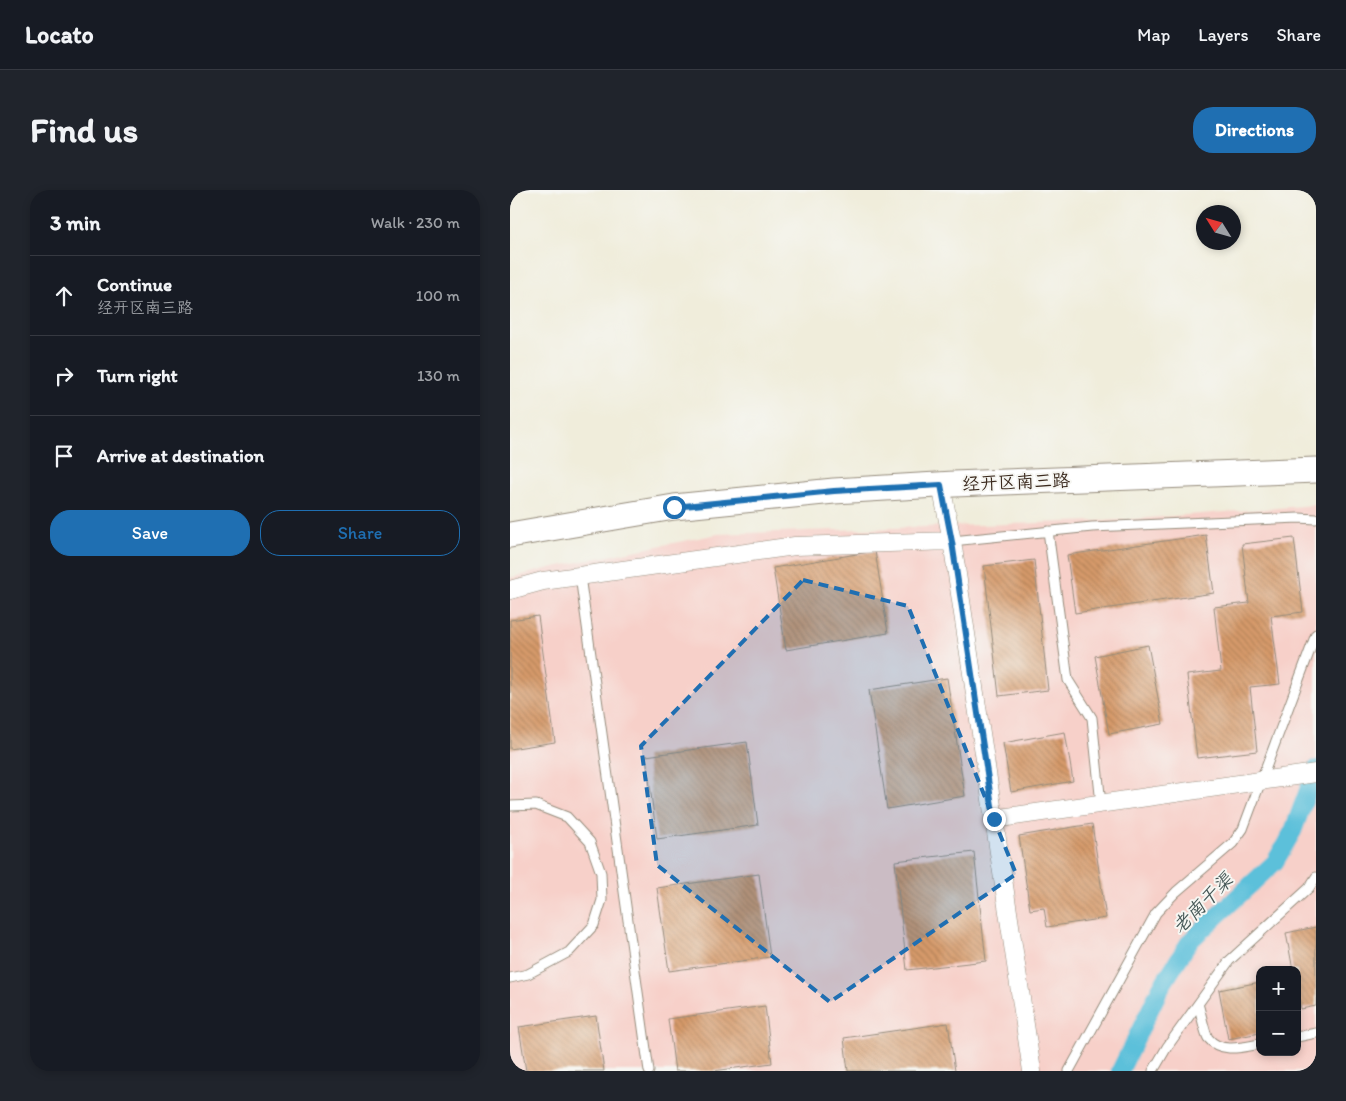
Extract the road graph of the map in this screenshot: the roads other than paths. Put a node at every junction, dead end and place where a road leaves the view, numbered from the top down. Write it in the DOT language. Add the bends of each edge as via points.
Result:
graph roads {
  1 [pos="1316,470"];
  2 [pos="941,485"];
  3 [pos="1316,519"];
  4 [pos="1048,531"];
  5 [pos="510,536"];
  6 [pos="952,542"];
  7 [pos="580,576"];
  8 [pos="510,590"];
  9 [pos="1316,634"];
  10 [pos="1316,773"];
  11 [pos="1269,780"];
  12 [pos="1101,804"];
  13 [pos="510,806"];
  14 [pos="994,819"];
  15 [pos="1316,877"];
  16 [pos="510,978"];
  17 [pos="1198,1004"];
  18 [pos="1316,1033"];
  19 [pos="1301,1036"];
  20 [pos="1256,1045"];
  21 [pos="649,1071"];
  22 [pos="1032,1071"];
  23 [pos="1069,1071"];
  24 [pos="1153,1071"];
  1 -- 2 [label="street, 经开区南三路"];
  2 -- 5 [label="street, 经开区南三路" via="834,491 674,507"];
  2 -- 6 [label="street"];
  3 -- 4 [label="lane" via="1102,526"];
  4 -- 6 [label="lane"];
  4 -- 12 [label="lane" via="1068,680 1092,718"];
  6 -- 7 [label="street" via="795,546"];
  6 -- 14 [label="street"];
  7 -- 8 [label="street"];
  7 -- 21 [label="lane"];
  9 -- 11 [label="lane"];
  10 -- 11 [label="street"];
  11 -- 12 [label="street"];
  11 -- 23 [label="lane" via="1233,843 1156,913"];
  12 -- 14 [label="street"];
  13 -- 16 [label="lane" via="536,805 567,816 590,842 601,873 602,900 594,925 569,952 528,974"];
  14 -- 22 [label="street"];
  15 -- 17 [label="lane" via="1309,888 1229,961"];
  17 -- 20 [label="lane" via="1208,1037 1218,1045 1232,1050"];
  17 -- 24 [label="lane"];
  18 -- 19 [label="lane"];
}
